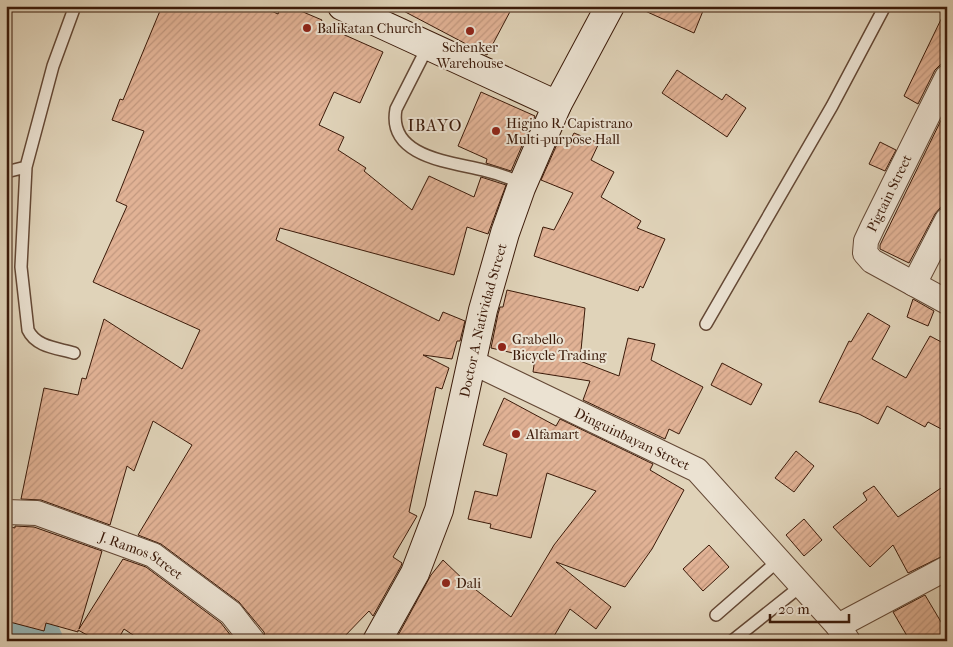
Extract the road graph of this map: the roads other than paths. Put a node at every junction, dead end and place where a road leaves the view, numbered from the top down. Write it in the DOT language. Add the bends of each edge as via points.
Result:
graph roads {
  1 [pos="75,6"];
  2 [pos="342,6"];
  3 [pos="610,6"];
  4 [pos="885,6"];
  5 [pos="428,46"];
  6 [pos="947,77"];
  7 [pos="557,105"];
  8 [pos="26,167"];
  9 [pos="6,172"];
  10 [pos="523,184"];
  11 [pos="947,220"];
  12 [pos="914,284"];
  13 [pos="947,302"];
  14 [pos="706,324"];
  15 [pos="74,352"];
  16 [pos="470,361"];
  17 [pos="6,512"];
  18 [pos="778,560"];
  19 [pos="947,568"];
  20 [pos="801,586"];
  21 [pos="716,615"];
  22 [pos="843,634"];
  23 [pos="253,641"];
  24 [pos="376,641"];
  25 [pos="732,641"];
  1 -- 8 [label="lane" via="53,66"];
  2 -- 5 [label="main road"];
  3 -- 7 [label="main road, Doctor A. Natividad Street"];
  4 -- 14 [label="lane" via="832,106"];
  5 -- 7 [label="main road"];
  5 -- 10 [label="lane" via="396,109 394,120 401,138 420,154"];
  6 -- 12 [label="street, Pigtain Street" via="866,241 866,253 872,261"];
  7 -- 10 [label="main road, Doctor A. Natividad Street"];
  8 -- 9 [label="lane"];
  8 -- 15 [label="lane" via="21,266 28,330 33,339 42,344"];
  10 -- 16 [label="main road, Doctor A. Natividad Street" via="505,233"];
  11 -- 12 [label="street"];
  12 -- 13 [label="street, Pigtain Street"];
  16 -- 18 [label="street, Dinguinbayan Street" via="697,470"];
  16 -- 24 [label="main road, Doctor A. Natividad Street" via="439,510 415,573"];
  17 -- 23 [label="street, J. Ramos Street" via="37,513 153,555 231,613"];
  18 -- 20 [label="street, Dinguinbayan Street"];
  18 -- 21 [label="lane"];
  19 -- 22 [label="street"];
  20 -- 22 [label="street, Dinguinbayan Street"];
  20 -- 25 [label="lane"];
}
